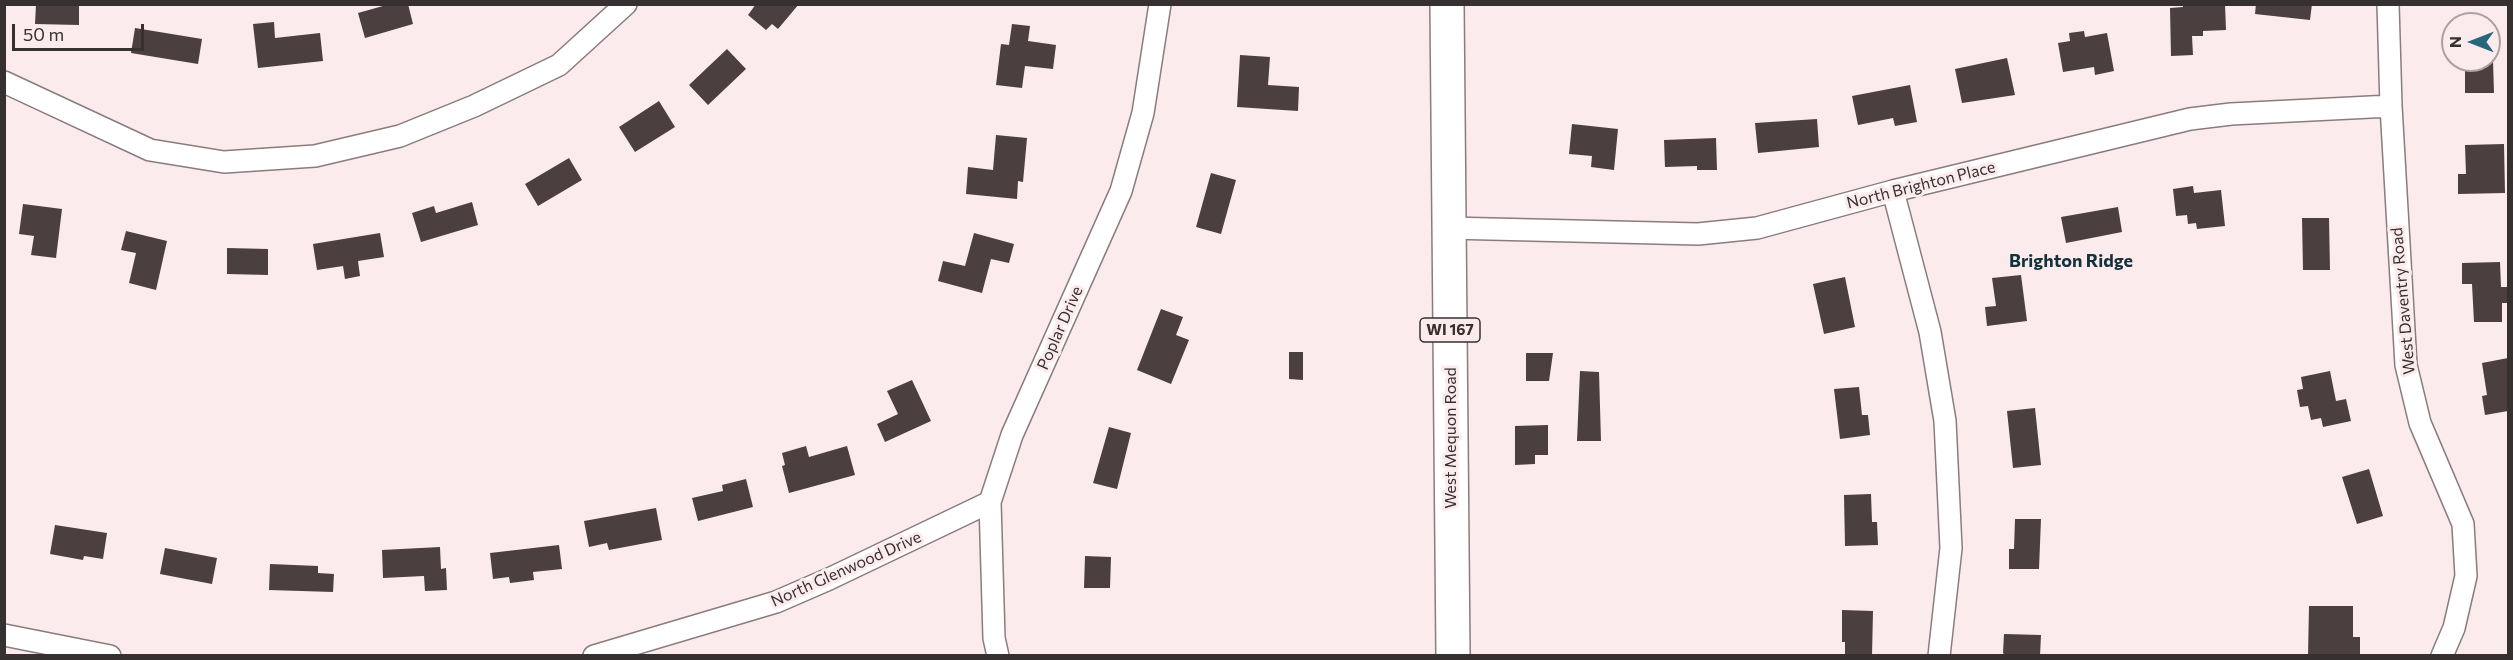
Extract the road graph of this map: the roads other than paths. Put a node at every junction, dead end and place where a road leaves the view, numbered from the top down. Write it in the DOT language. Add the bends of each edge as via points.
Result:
graph roads {
  1 [pos="1161,4"];
  2 [pos="1447,4"];
  3 [pos="2388,4"];
  4 [pos="622,6"];
  5 [pos="4,82"];
  6 [pos="2391,106"];
  7 [pos="1893,191"];
  8 [pos="1449,228"];
  9 [pos="990,502"];
  10 [pos="4,635"];
  11 [pos="110,656"];
  12 [pos="594,656"];
  13 [pos="998,656"];
  14 [pos="1453,656"];
  15 [pos="1939,656"];
  16 [pos="2442,656"];
  1 -- 9 [label="street, Poplar Drive" via="1143,113 1121,191 1012,435"];
  2 -- 8 [label="main road, West Mequon Road / WI 167"];
  3 -- 6 [label="street, West Daventry Road"];
  4 -- 5 [label="street" via="559,65 400,136 315,156 224,162 150,150"];
  6 -- 7 [label="street, North Brighton Place" via="2190,119"];
  6 -- 16 [label="street, West Daventry Road" via="2406,365 2420,423 2463,524 2466,576 2454,628"];
  7 -- 8 [label="street, North Brighton Place" via="1757,228 1698,234"];
  7 -- 15 [label="street" via="1930,332 1945,421 1950,548"];
  8 -- 14 [label="main road, West Mequon Road / WI 167"];
  9 -- 12 [label="street, North Glenwood Drive" via="776,602"];
  9 -- 13 [label="street, Poplar Drive" via="994,638"];
  10 -- 11 [label="street"];
}
